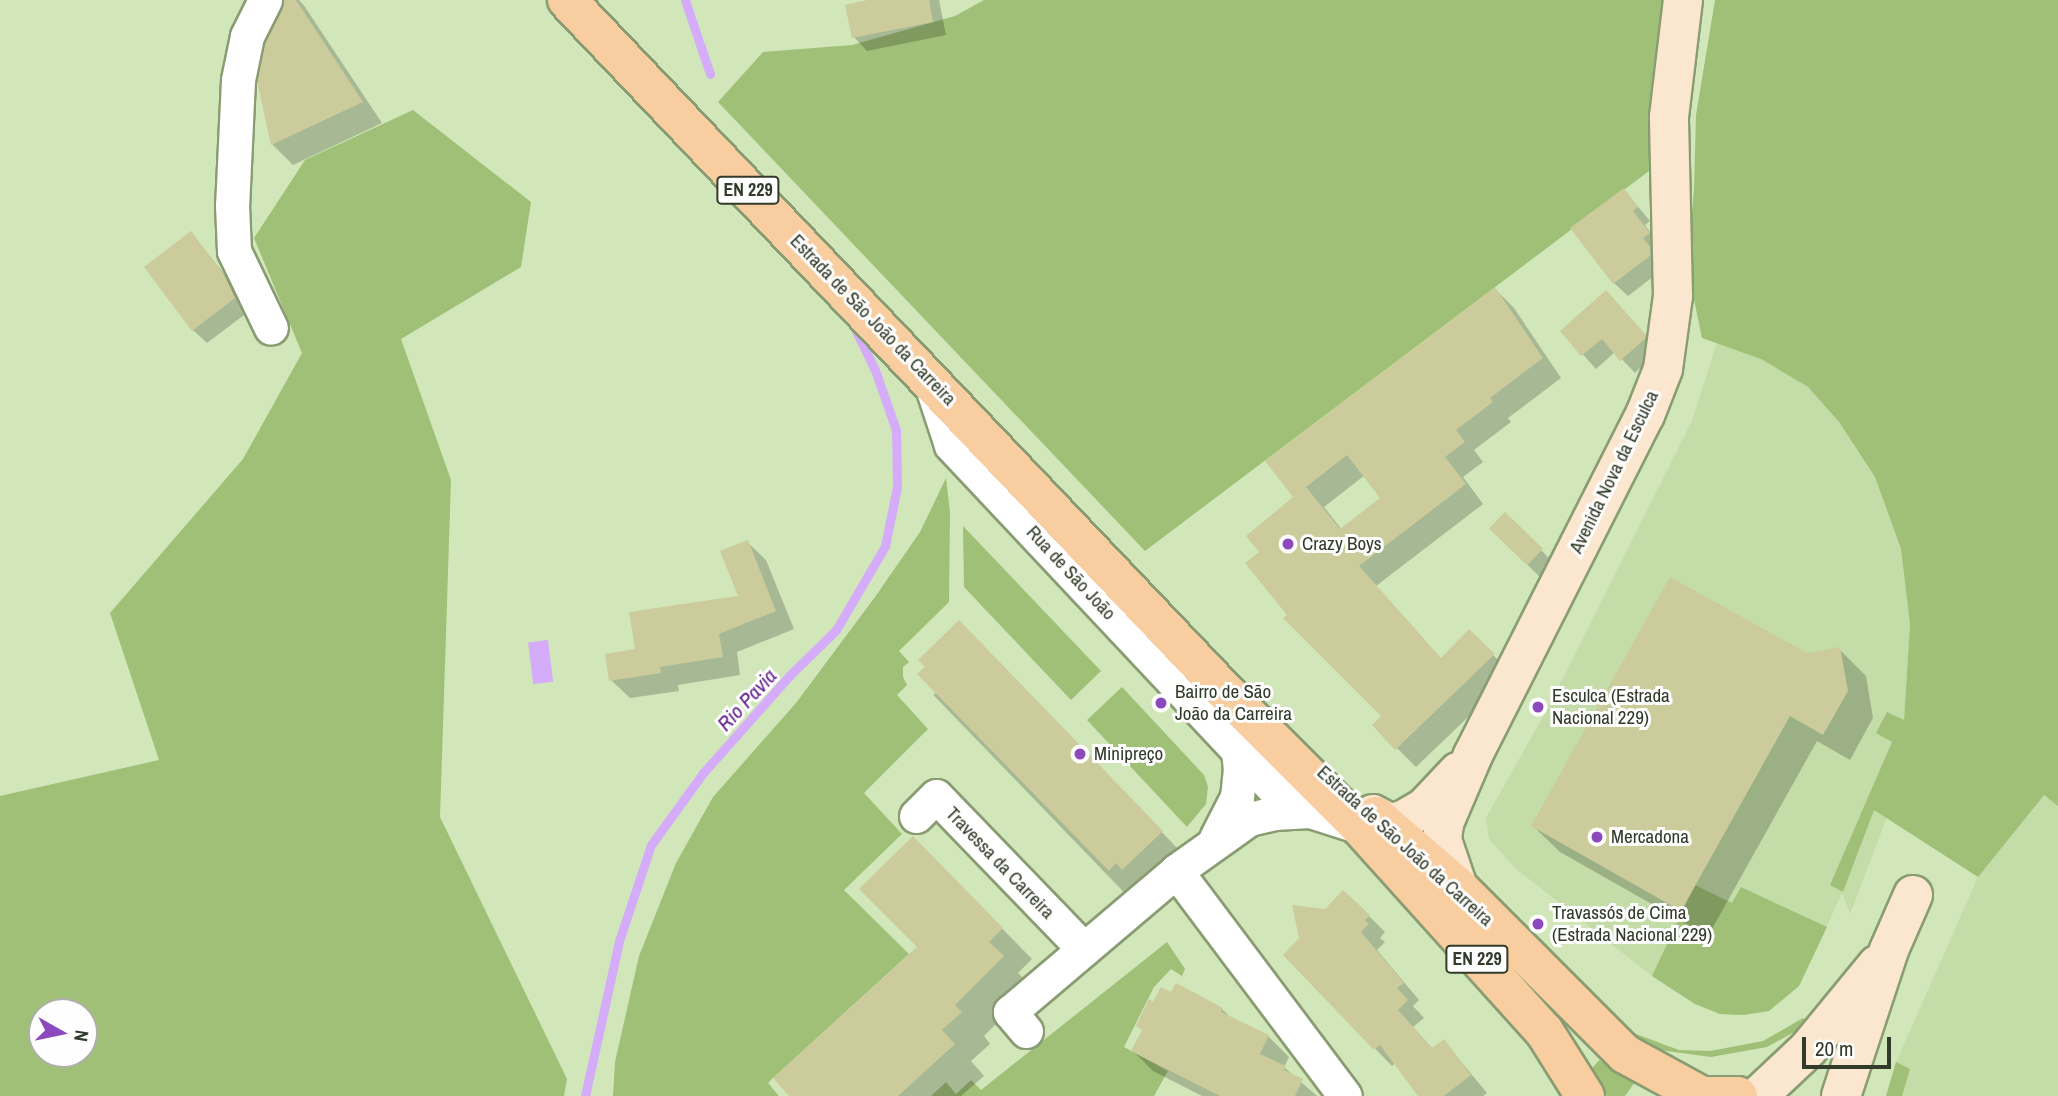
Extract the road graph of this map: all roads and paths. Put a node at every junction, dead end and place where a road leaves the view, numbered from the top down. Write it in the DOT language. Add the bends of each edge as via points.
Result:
graph roads {
  1 [pos="265,0"];
  2 [pos="567,0"];
  3 [pos="1684,0"];
  4 [pos="271,328"];
  5 [pos="930,380"];
  6 [pos="1238,750"];
  7 [pos="1473,755"];
  8 [pos="1310,811"];
  9 [pos="916,816"];
  10 [pos="1366,820"];
  11 [pos="1213,843"];
  12 [pos="1176,871"];
  13 [pos="1458,887"];
  14 [pos="1913,895"];
  15 [pos="1084,950"];
  16 [pos="1889,950"];
  17 [pos="1026,1031"];
  18 [pos="1345,1095"];
  19 [pos="1586,1096"];
  20 [pos="1704,1096"];
  21 [pos="1738,1096"];
  22 [pos="1758,1096"];
  23 [pos="1841,1096"];
  1 -- 4 [label="street" via="247,36 238,80 232,205 234,251"];
  2 -- 5 [label="main road, Estrada de São João da Carreira / EN 229"];
  3 -- 7 [label="street, Avenida Nova da Esculca" via="1669,117 1672,296 1663,369 1645,415"];
  5 -- 6 [label="street, Rua de São João" via="951,445"];
  5 -- 10 [label="main road, Estrada de São João da Carreira / EN 229" via="1150,609 1236,685"];
  6 -- 8 [label="street, Rua de São João" via="1278,793"];
  6 -- 11 [label="street, Rua de São João" via="1237,797"];
  7 -- 10 [label="street, Avenida Nova da Esculca" via="1424,808 1389,823"];
  7 -- 13 [label="street, Avenida Nova da Esculca" via="1444,823 1442,840"];
  8 -- 10 [label="street, Rua de São João"];
  8 -- 11 [label="street, Rua de São João" via="1260,815"];
  9 -- 15 [label="street, Travessa da Carreira" via="936,796"];
  10 -- 13 [label="main road, Estrada de São João da Carreira / EN 229"];
  10 -- 19 [label="main road, Estrada de São João da Carreira / EN 229" via="1544,1031"];
  11 -- 12 [label="street, Rua de São João"];
  12 -- 15 [label="street"];
  12 -- 18 [label="street"];
  13 -- 20 [label="main road, Estrada de São João da Carreira / EN 229" via="1625,1055"];
  14 -- 16 [label="street"];
  15 -- 17 [label="street" via="1010,1012"];
  16 -- 22 [label="street" via="1808,1049"];
  16 -- 23 [label="street"];
  20 -- 21 [label="main road, EN 229"];
}
